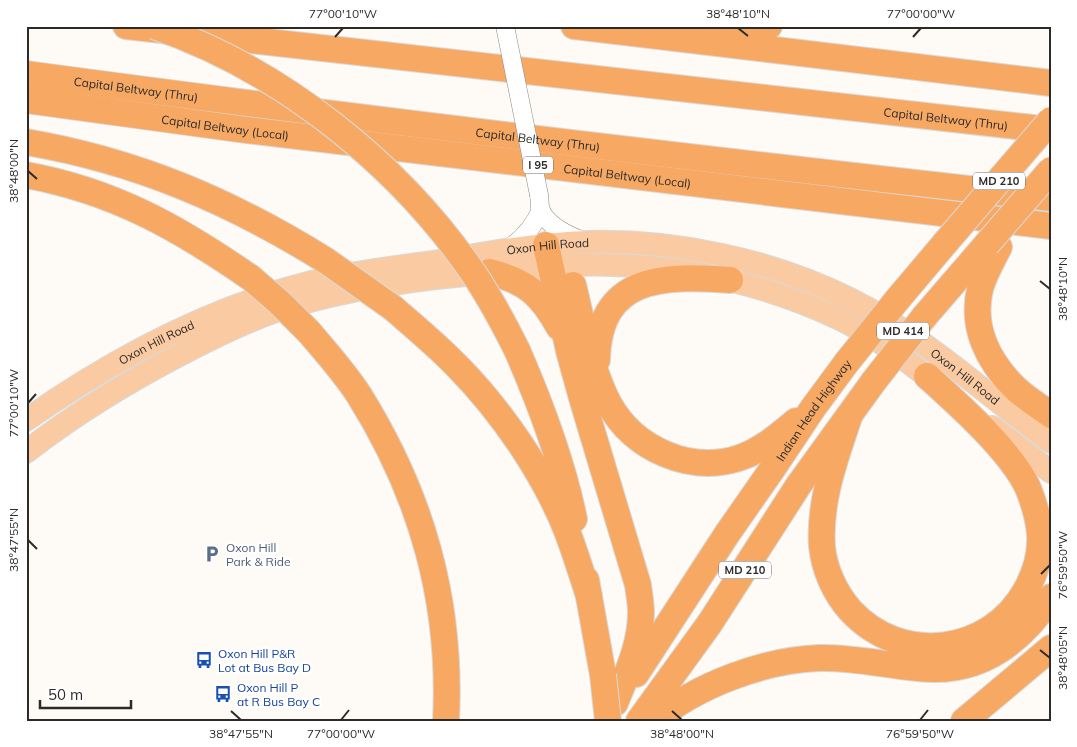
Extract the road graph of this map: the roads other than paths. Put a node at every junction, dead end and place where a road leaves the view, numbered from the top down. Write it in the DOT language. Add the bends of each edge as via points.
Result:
graph roads {
  1 [pos="126,26"];
  2 [pos="154,26"];
  3 [pos="505,26"];
  4 [pos="574,26"];
  5 [pos="770,26"];
  6 [pos="602,29"];
  7 [pos="26,74"];
  8 [pos="1051,83"];
  9 [pos="26,100"];
  10 [pos="1051,120"];
  11 [pos="1051,130"];
  12 [pos="26,142"];
  13 [pos="26,175"];
  14 [pos="1050,180"];
  15 [pos="540,203"];
  16 [pos="1051,226"];
  17 [pos="588,242"];
  18 [pos="993,245"];
  19 [pos="506,250"];
  20 [pos="563,257"];
  21 [pos="489,272"];
  22 [pos="730,280"];
  23 [pos="569,351"];
  24 [pos="927,376"];
  25 [pos="598,378"];
  26 [pos="58,398"];
  27 [pos="26,407"];
  28 [pos="813,408"];
  29 [pos="1051,415"];
  30 [pos="849,417"];
  31 [pos="26,420"];
  32 [pos="1051,442"];
  33 [pos="26,452"];
  34 [pos="1051,472"];
  35 [pos="589,596"];
  36 [pos="1051,597"];
  37 [pos="1051,648"];
  38 [pos="608,715"];
  39 [pos="446,721"];
  40 [pos="639,721"];
  41 [pos="654,721"];
  42 [pos="964,721"];
  1 -- 11 [label="highway, Capital Beltway (Thru)"];
  2 -- 35 [label="highway, bridge" via="207,48 256,74 303,103 344,134 421,206 474,274 498,313 539,400 570,502"];
  3 -- 15 [label="street, bridge"];
  4 -- 6 [label="highway"];
  5 -- 6 [label="highway"];
  6 -- 8 [label="highway"];
  7 -- 14 [label="highway, Capital Beltway (Thru) / I 95" via="744,163"];
  9 -- 16 [label="highway, Capital Beltway (Local) / I 95" via="246,130"];
  10 -- 28 [label="highway, Indian Head Highway / MD 210, bridge" via="897,300"];
  12 -- 35 [label="highway, bridge" via="106,158 224,203 279,231 393,308 459,367 492,405 526,454 567,531"];
  13 -- 39 [label="highway, bridge" via="91,191 138,210 188,236 251,278 280,303 335,362 381,433 419,519 440,602 445,644"];
  14 -- 18 [label="highway, MD 210, bridge"];
  15 -- 17 [label="street" via="558,228"];
  15 -- 19 [label="street" via="536,222 523,238"];
  17 -- 20 [label="main road, Oxon Hill Road / MD 414"];
  17 -- 32 [label="main road, Oxon Hill Road / MD 414" via="651,244 697,250 776,270 818,285 879,315 915,339"];
  18 -- 29 [label="highway" via="978,301 985,347 994,366 1015,388"];
  18 -- 30 [label="highway, MD 210, bridge" via="924,317"];
  19 -- 20 [label="main road, Oxon Hill Road / MD 414"];
  19 -- 26 [label="main road, Oxon Hill Road / MD 414" via="326,279 276,293 164,337"];
  20 -- 21 [label="main road, Oxon Hill Road / MD 414"];
  20 -- 22 [label="main road, MD 414" via="656,267"];
  20 -- 23 [label="highway"];
  20 -- 25 [label="highway"];
  21 -- 23 [label="highway" via="509,277 538,296 558,326"];
  21 -- 33 [label="main road, Oxon Hill Road / MD 414" via="346,292 258,318 139,376 72,418"];
  22 -- 24 [label="main road, Oxon Hill Road / MD 414" via="789,298 838,318 874,338"];
  22 -- 25 [label="highway" via="659,280 638,286 624,296 606,317 600,334"];
  23 -- 38 [label="highway" via="638,585 641,611 636,652"];
  24 -- 30 [label="highway" via="1012,463 1027,486 1035,508 1040,536 1038,559 1031,580 1019,602 981,635 932,647 906,644 880,634 859,620 842,600 828,572 822,546 823,515 827,489"];
  24 -- 34 [label="main road, Oxon Hill Road / MD 414"];
  25 -- 28 [label="highway" via="615,414 638,438 677,459 701,463 721,462 758,449"];
  26 -- 27 [label="main road"];
  26 -- 31 [label="main road, Oxon Hill Road / MD 414"];
  28 -- 38 [label="highway, Indian Head Highway / MD 210"];
  30 -- 40 [label="highway, MD 210" via="798,486 710,623"];
  35 -- 38 [label="highway, bridge"];
  36 -- 41 [label="highway" via="1031,624 1012,642 974,664 920,669 819,658 785,663 750,670 722,681"];
  37 -- 42 [label="highway"];
}
